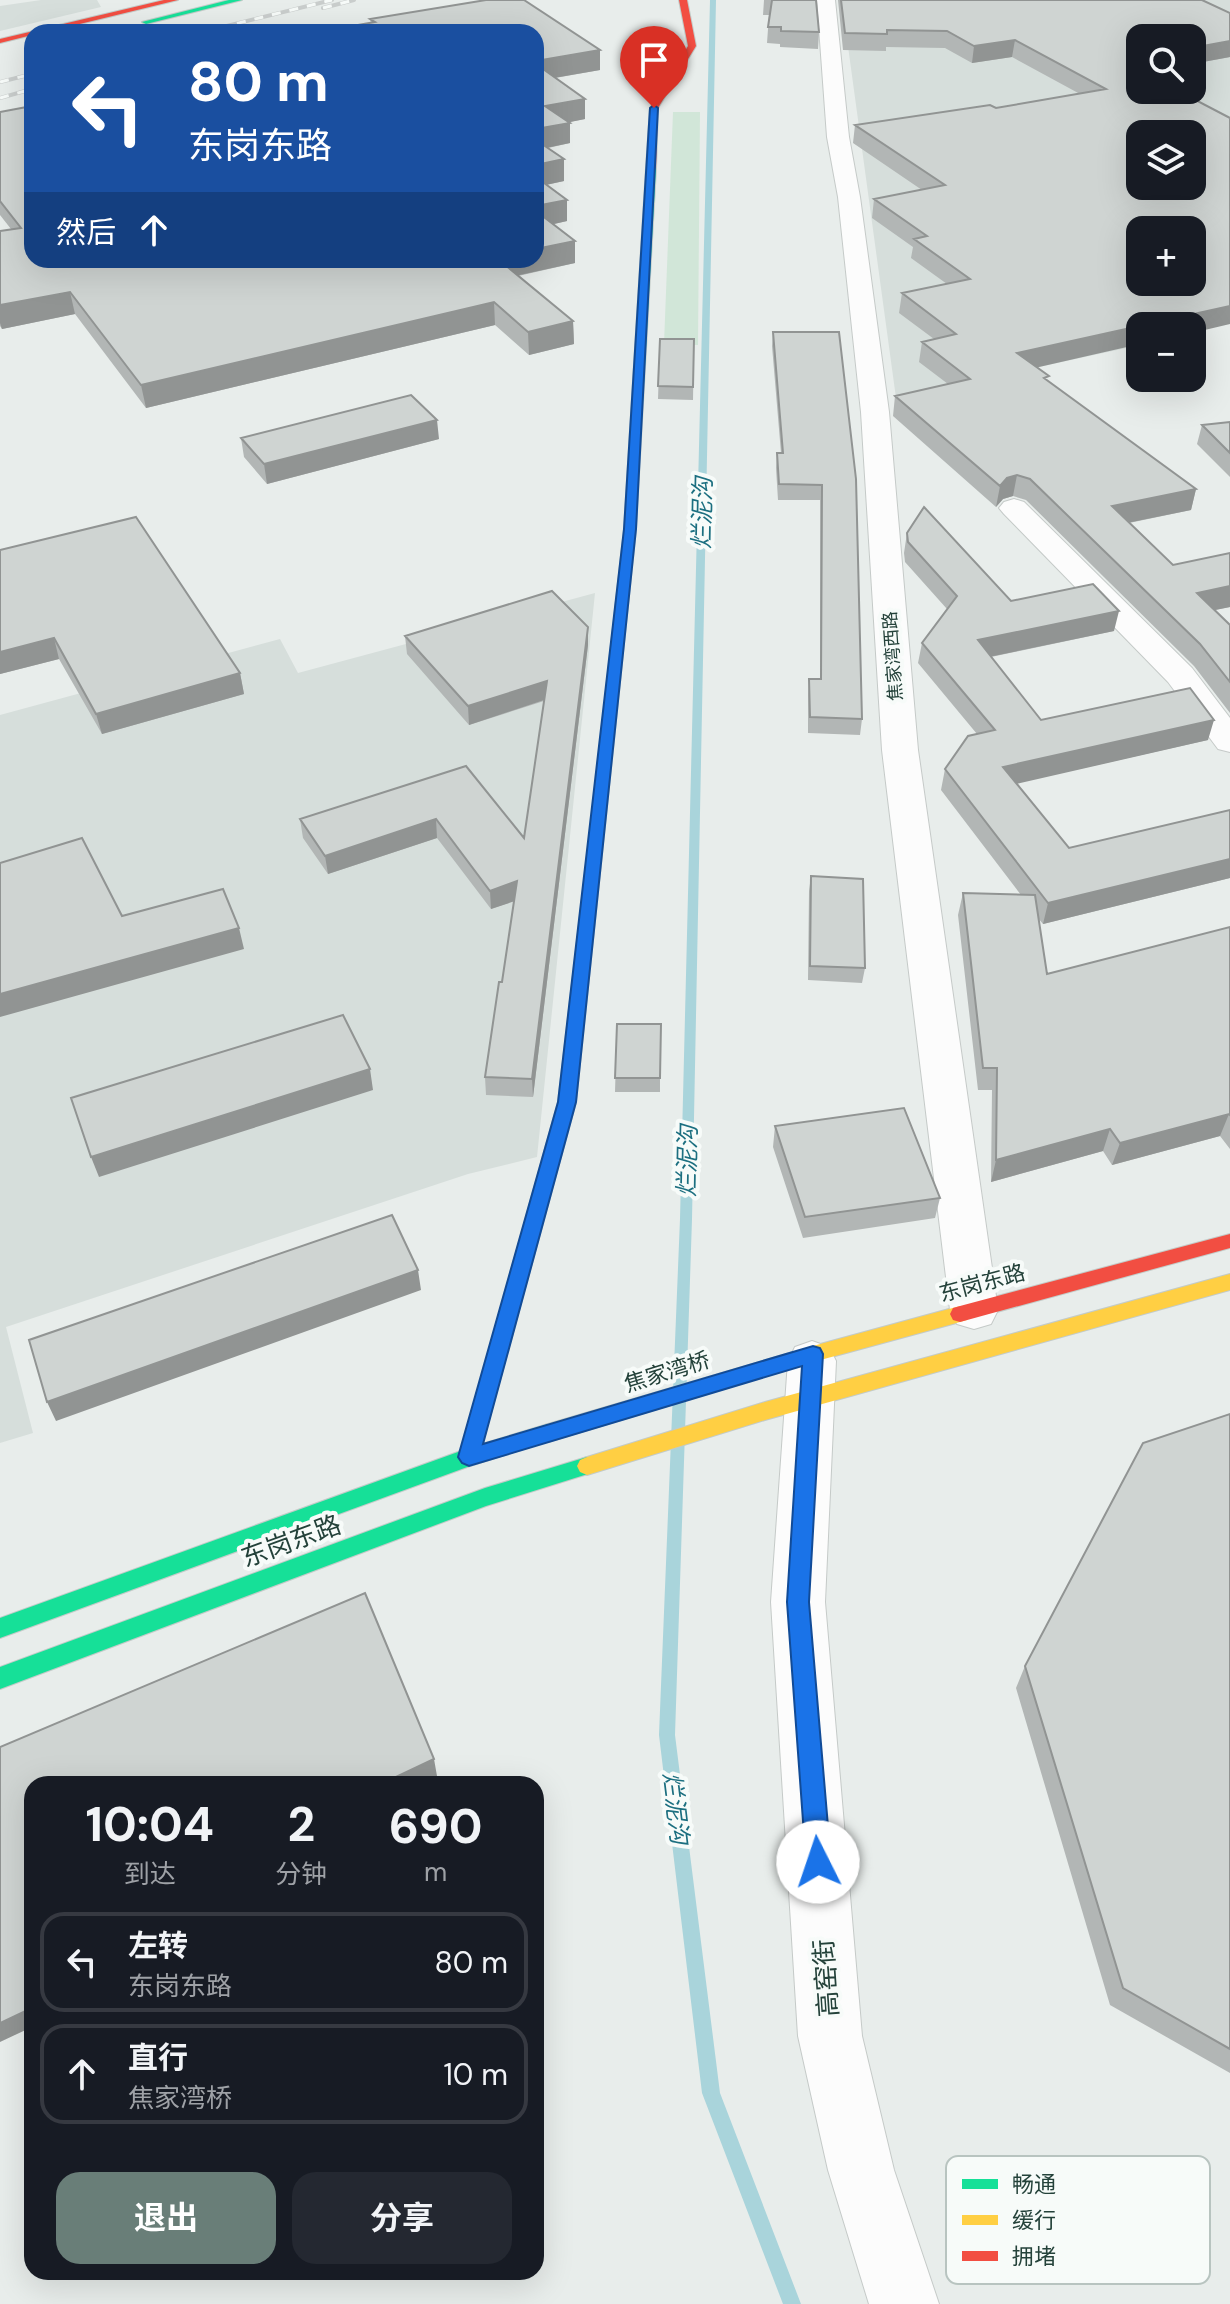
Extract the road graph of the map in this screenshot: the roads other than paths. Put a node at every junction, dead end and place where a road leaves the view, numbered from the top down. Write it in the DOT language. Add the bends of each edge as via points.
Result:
graph roads {
  1 [pos="174,0"];
  2 [pos="238,0"];
  3 [pos="683,0"];
  4 [pos="826,0"];
  5 [pos="72,24"];
  6 [pos="135,24"];
  7 [pos="24,35"];
  8 [pos="0,41"];
  9 [pos="24,50"];
  10 [pos="0,55"];
  11 [pos="1014,508"];
  12 [pos="1230,742"];
  13 [pos="1230,1241"];
  14 [pos="1230,1282"];
  15 [pos="974,1310"];
  16 [pos="748,1373"];
  17 [pos="796,1389"];
  18 [pos="600,1417"];
  19 [pos="469,1457"];
  20 [pos="0,1628"];
  21 [pos="0,1678"];
  22 [pos="904,2304"];
  1 -- 5 [label="main road"];
  2 -- 6 [label="main road"];
  3 -- 19 [label="main road" via="692,46 654,108 630,529 567,1102"];
  4 -- 15 [label="street, 焦家湾西路" via="838,137 875,412 900,750"];
  7 -- 8 [label="main road"];
  9 -- 10 [label="main road"];
  11 -- 12 [label="street" via="1180,675"];
  13 -- 15 [label="main road, 东岗东路"];
  14 -- 17 [label="main road, 东岗东路"];
  15 -- 17 [label="main road, 东岗东路"];
  16 -- 17 [label="main road, 东岗东路"];
  16 -- 18 [label="main road, 焦家湾桥"];
  17 -- 21 [label="main road, 东岗东路" via="470,1503"];
  17 -- 22 [label="street, 高窑街" via="798,1602 830,2036 861,2170"];
  18 -- 19 [label="main road, 东岗东路"];
  19 -- 20 [label="main road, 东岗东路"];
}
